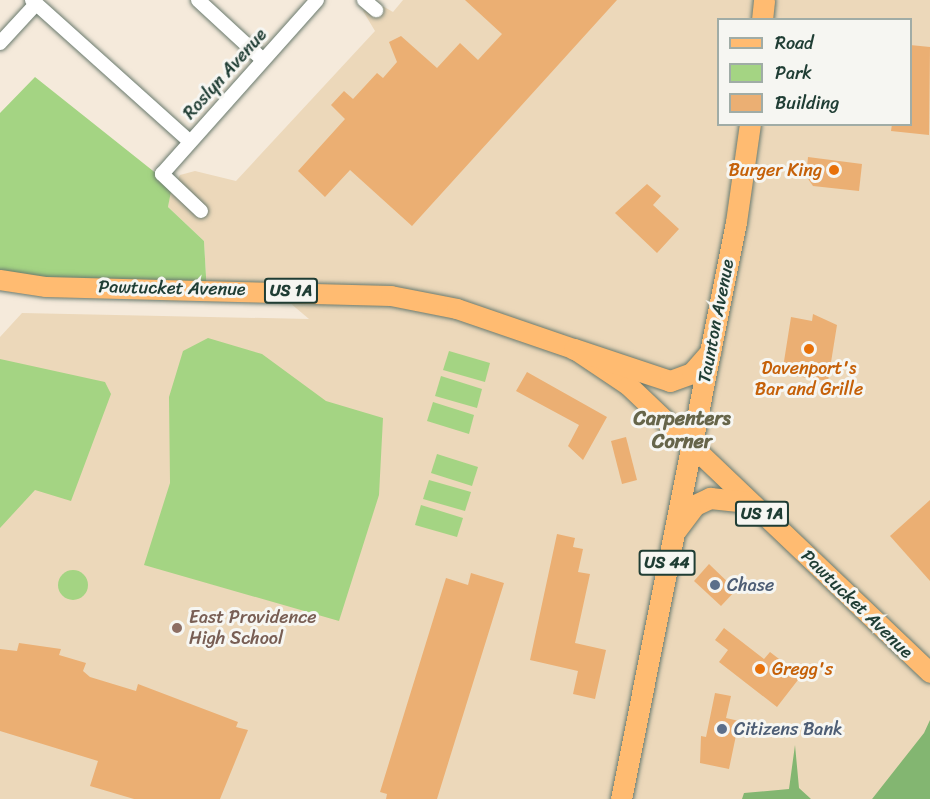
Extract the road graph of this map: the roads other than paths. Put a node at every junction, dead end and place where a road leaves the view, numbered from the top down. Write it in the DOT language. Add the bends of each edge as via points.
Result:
graph roads {
  1 [pos="198,0"];
  2 [pos="317,0"];
  3 [pos="364,0"];
  4 [pos="764,0"];
  5 [pos="34,2"];
  6 [pos="376,10"];
  7 [pos="762,18"];
  8 [pos="0,43"];
  9 [pos="262,60"];
  10 [pos="750,126"];
  11 [pos="189,141"];
  12 [pos="201,211"];
  13 [pos="0,280"];
  14 [pos="574,349"];
  15 [pos="710,352"];
  16 [pos="690,448"];
  17 [pos="748,502"];
  18 [pos="672,539"];
  19 [pos="930,673"];
  20 [pos="621,799"];
  1 -- 9 [label="street"];
  2 -- 9 [label="street, Roslyn Avenue"];
  3 -- 6 [label="street"];
  4 -- 7 [label="highway"];
  5 -- 8 [label="street"];
  5 -- 11 [label="street"];
  9 -- 11 [label="street, Roslyn Avenue"];
  10 -- 15 [label="highway, Taunton Avenue / US 44"];
  11 -- 12 [label="street, Roslyn Avenue" via="162,174"];
  13 -- 14 [label="main road, Pawtucket Avenue / US 1A" via="46,287 391,296 457,309"];
  14 -- 15 [label="highway" via="670,381 692,373"];
  14 -- 16 [label="main road, Pawtucket Avenue / US 1A" via="629,386"];
  15 -- 16 [label="highway, Taunton Avenue / US 44"];
  16 -- 17 [label="main road, Pawtucket Avenue / US 1A"];
  16 -- 18 [label="highway, Taunton Avenue / US 44"];
  17 -- 18 [label="highway" via="728,497 704,501 687,514"];
  17 -- 19 [label="main road, Pawtucket Avenue / US 1A"];
  18 -- 20 [label="highway, Taunton Avenue / US 44"];
}
